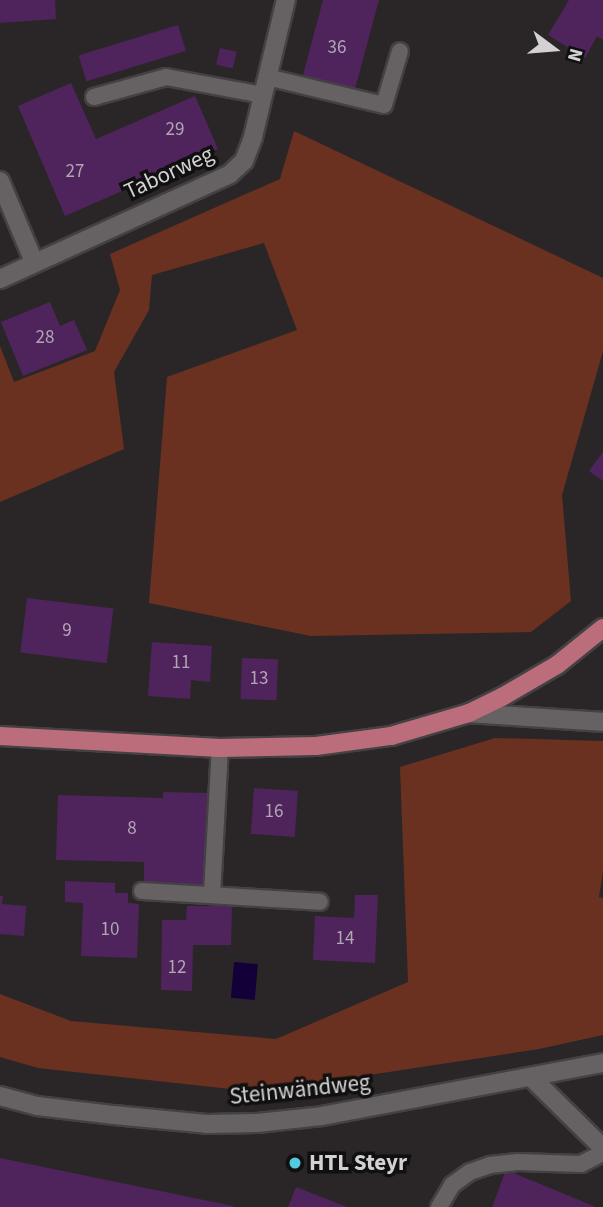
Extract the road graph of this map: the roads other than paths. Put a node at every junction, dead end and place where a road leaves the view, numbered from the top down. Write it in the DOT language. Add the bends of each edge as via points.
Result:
graph roads {
  1 [pos="286,0"];
  2 [pos="400,51"];
  3 [pos="267,77"];
  4 [pos="263,95"];
  5 [pos="94,97"];
  6 [pos="0,181"];
  7 [pos="34,262"];
  8 [pos="0,279"];
  9 [pos="603,628"];
  10 [pos="469,713"];
  11 [pos="603,722"];
  12 [pos="0,736"];
  13 [pos="220,748"];
  14 [pos="142,891"];
  15 [pos="212,894"];
  16 [pos="320,902"];
  17 [pos="603,1063"];
  18 [pos="533,1079"];
  19 [pos="0,1096"];
  20 [pos="603,1151"];
  21 [pos="439,1207"];
  1 -- 3 [label="street, Taborweg"];
  2 -- 3 [label="lane" via="384,106"];
  3 -- 4 [label="street, Taborweg"];
  4 -- 5 [label="lane" via="166,77"];
  4 -- 7 [label="street, Taborweg" via="244,161 230,174"];
  6 -- 7 [label="street"];
  7 -- 8 [label="street, Taborweg"];
  9 -- 10 [label="main road" via="557,665"];
  10 -- 11 [label="street"];
  10 -- 13 [label="main road" via="391,736 316,746"];
  12 -- 13 [label="main road"];
  13 -- 15 [label="lane"];
  14 -- 15 [label="lane"];
  15 -- 16 [label="lane"];
  17 -- 18 [label="street, Steinwändweg"];
  18 -- 19 [label="street, Steinwändweg" via="257,1124 114,1115"];
  18 -- 20 [label="street"];
  20 -- 21 [label="lane" via="581,1164 489,1165 452,1185"];
}
